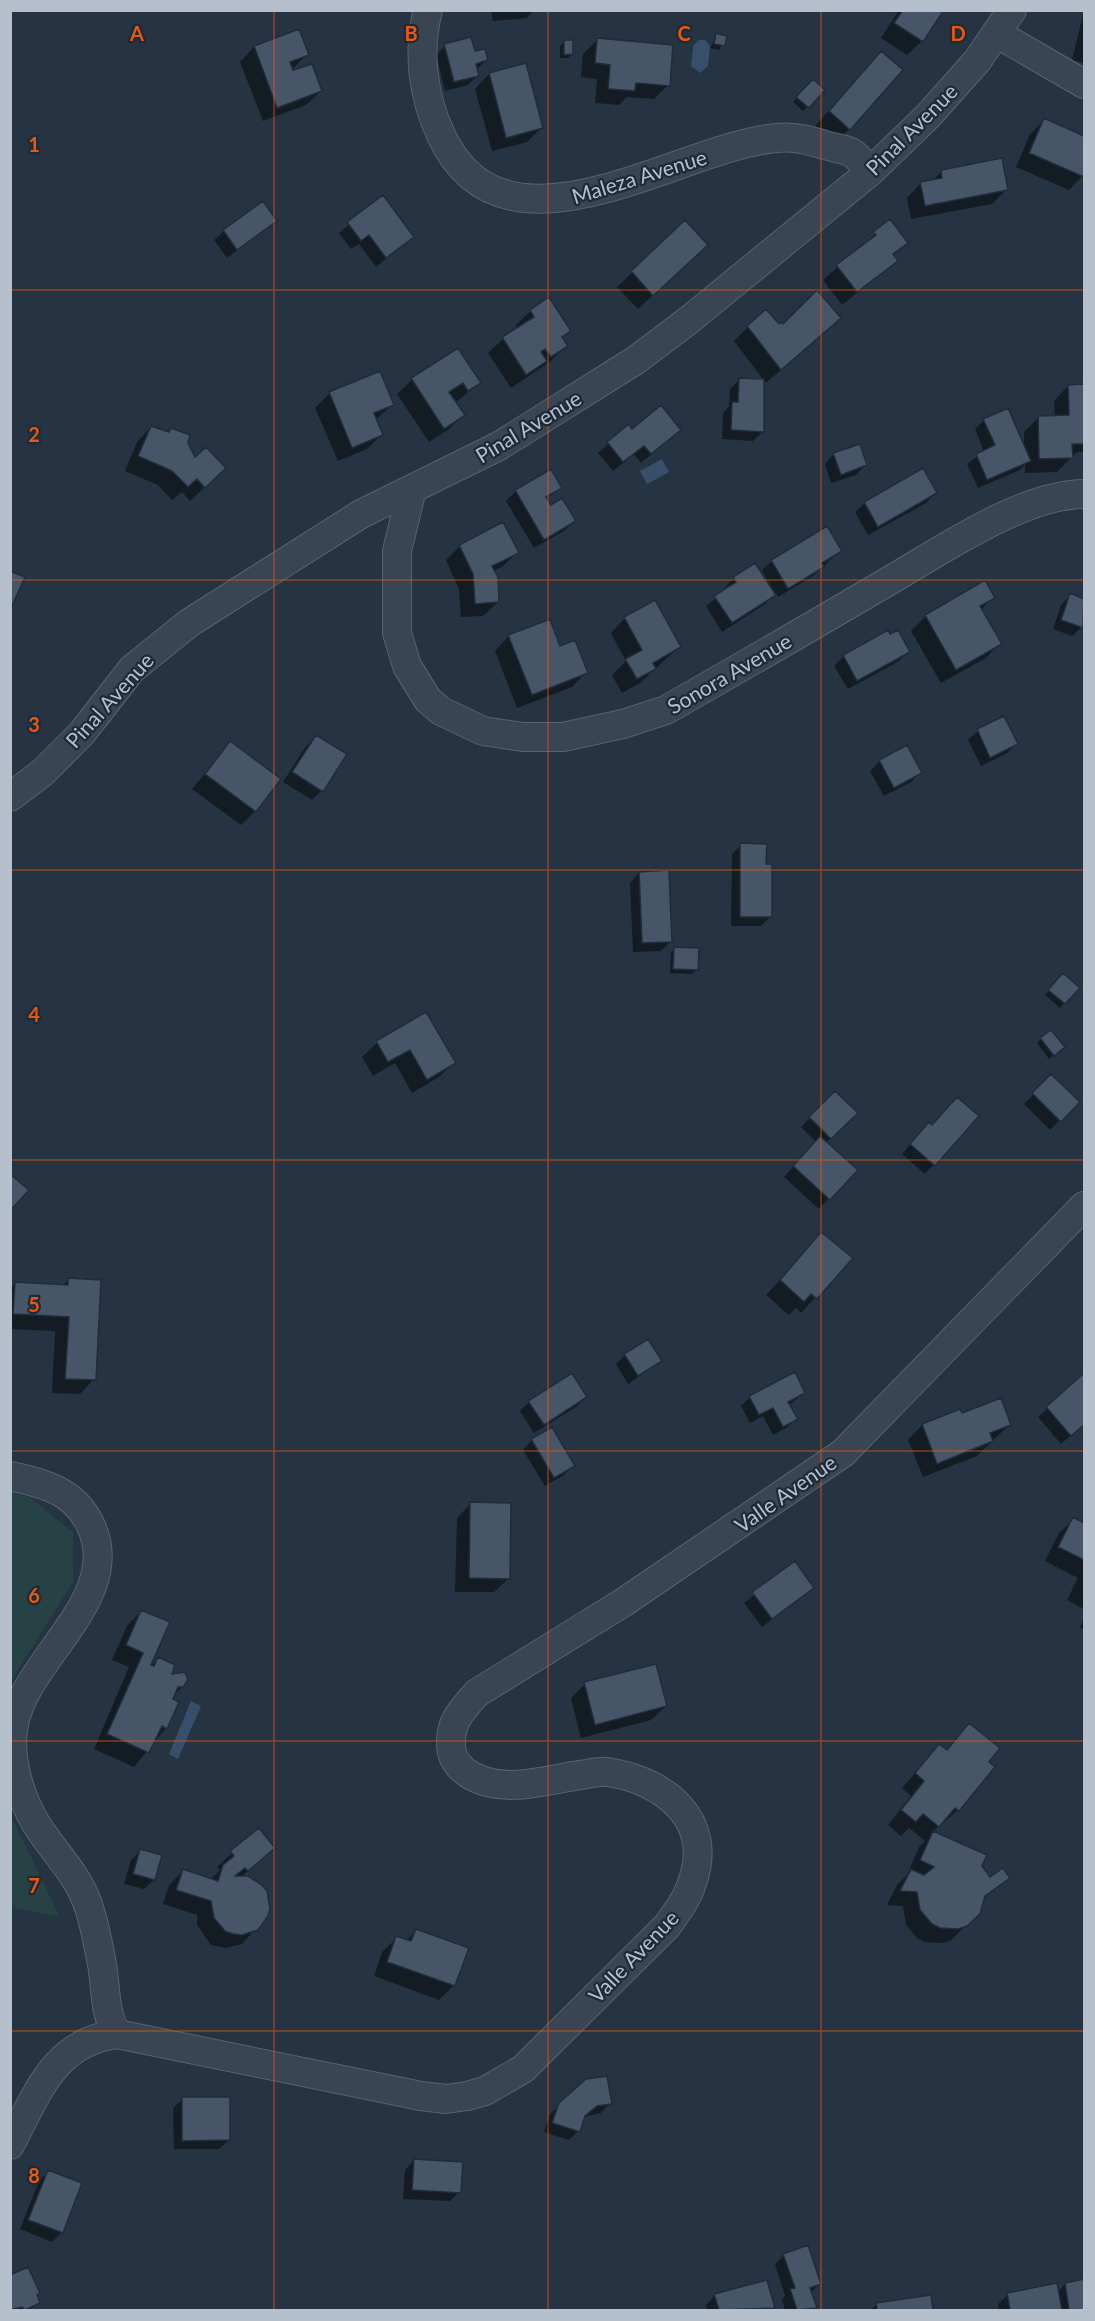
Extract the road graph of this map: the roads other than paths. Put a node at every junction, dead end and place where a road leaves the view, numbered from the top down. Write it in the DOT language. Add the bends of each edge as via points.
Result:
graph roads {
  1 [pos="428,10"];
  2 [pos="1012,10"];
  3 [pos="996,33"];
  4 [pos="1084,84"];
  5 [pos="870,172"];
  6 [pos="412,489"];
  7 [pos="1084,494"];
  8 [pos="10,797"];
  9 [pos="1084,1206"];
  10 [pos="10,1476"];
  11 [pos="117,2034"];
  12 [pos="10,2145"];
  1 -- 5 [label="street, Maleza Avenue" via="423,59 432,116 461,167 487,186 518,197 564,198 605,189 728,148 776,138 800,138 854,153"];
  2 -- 3 [label="street, Pinal Avenue"];
  3 -- 4 [label="street"];
  3 -- 5 [label="street, Pinal Avenue" via="928,116"];
  5 -- 6 [label="street, Pinal Avenue" via="636,360 499,446"];
  6 -- 7 [label="street, Sonora Avenue" via="397,551 397,633 414,681 441,711 483,731 534,737 563,737 666,710 968,536 1036,502"];
  6 -- 8 [label="street, Pinal Avenue" via="361,514 156,648 132,669 82,733 42,773"];
  9 -- 11 [label="street, Valle Avenue" via="843,1453 633,1596 477,1693 457,1714 451,1743 454,1759 476,1778 512,1785 604,1771 632,1777 672,1798 688,1815 694,1832 696,1868 685,1901 667,1926 524,2068 485,2091 437,2098"];
  10 -- 11 [label="street" via="35,1481 78,1503 96,1537 98,1569 88,1596 22,1698 12,1730 20,1789 35,1822 87,1901 111,2025"];
  11 -- 12 [label="street, Valle Avenue" via="100,2036 71,2049 58,2062"];
}
